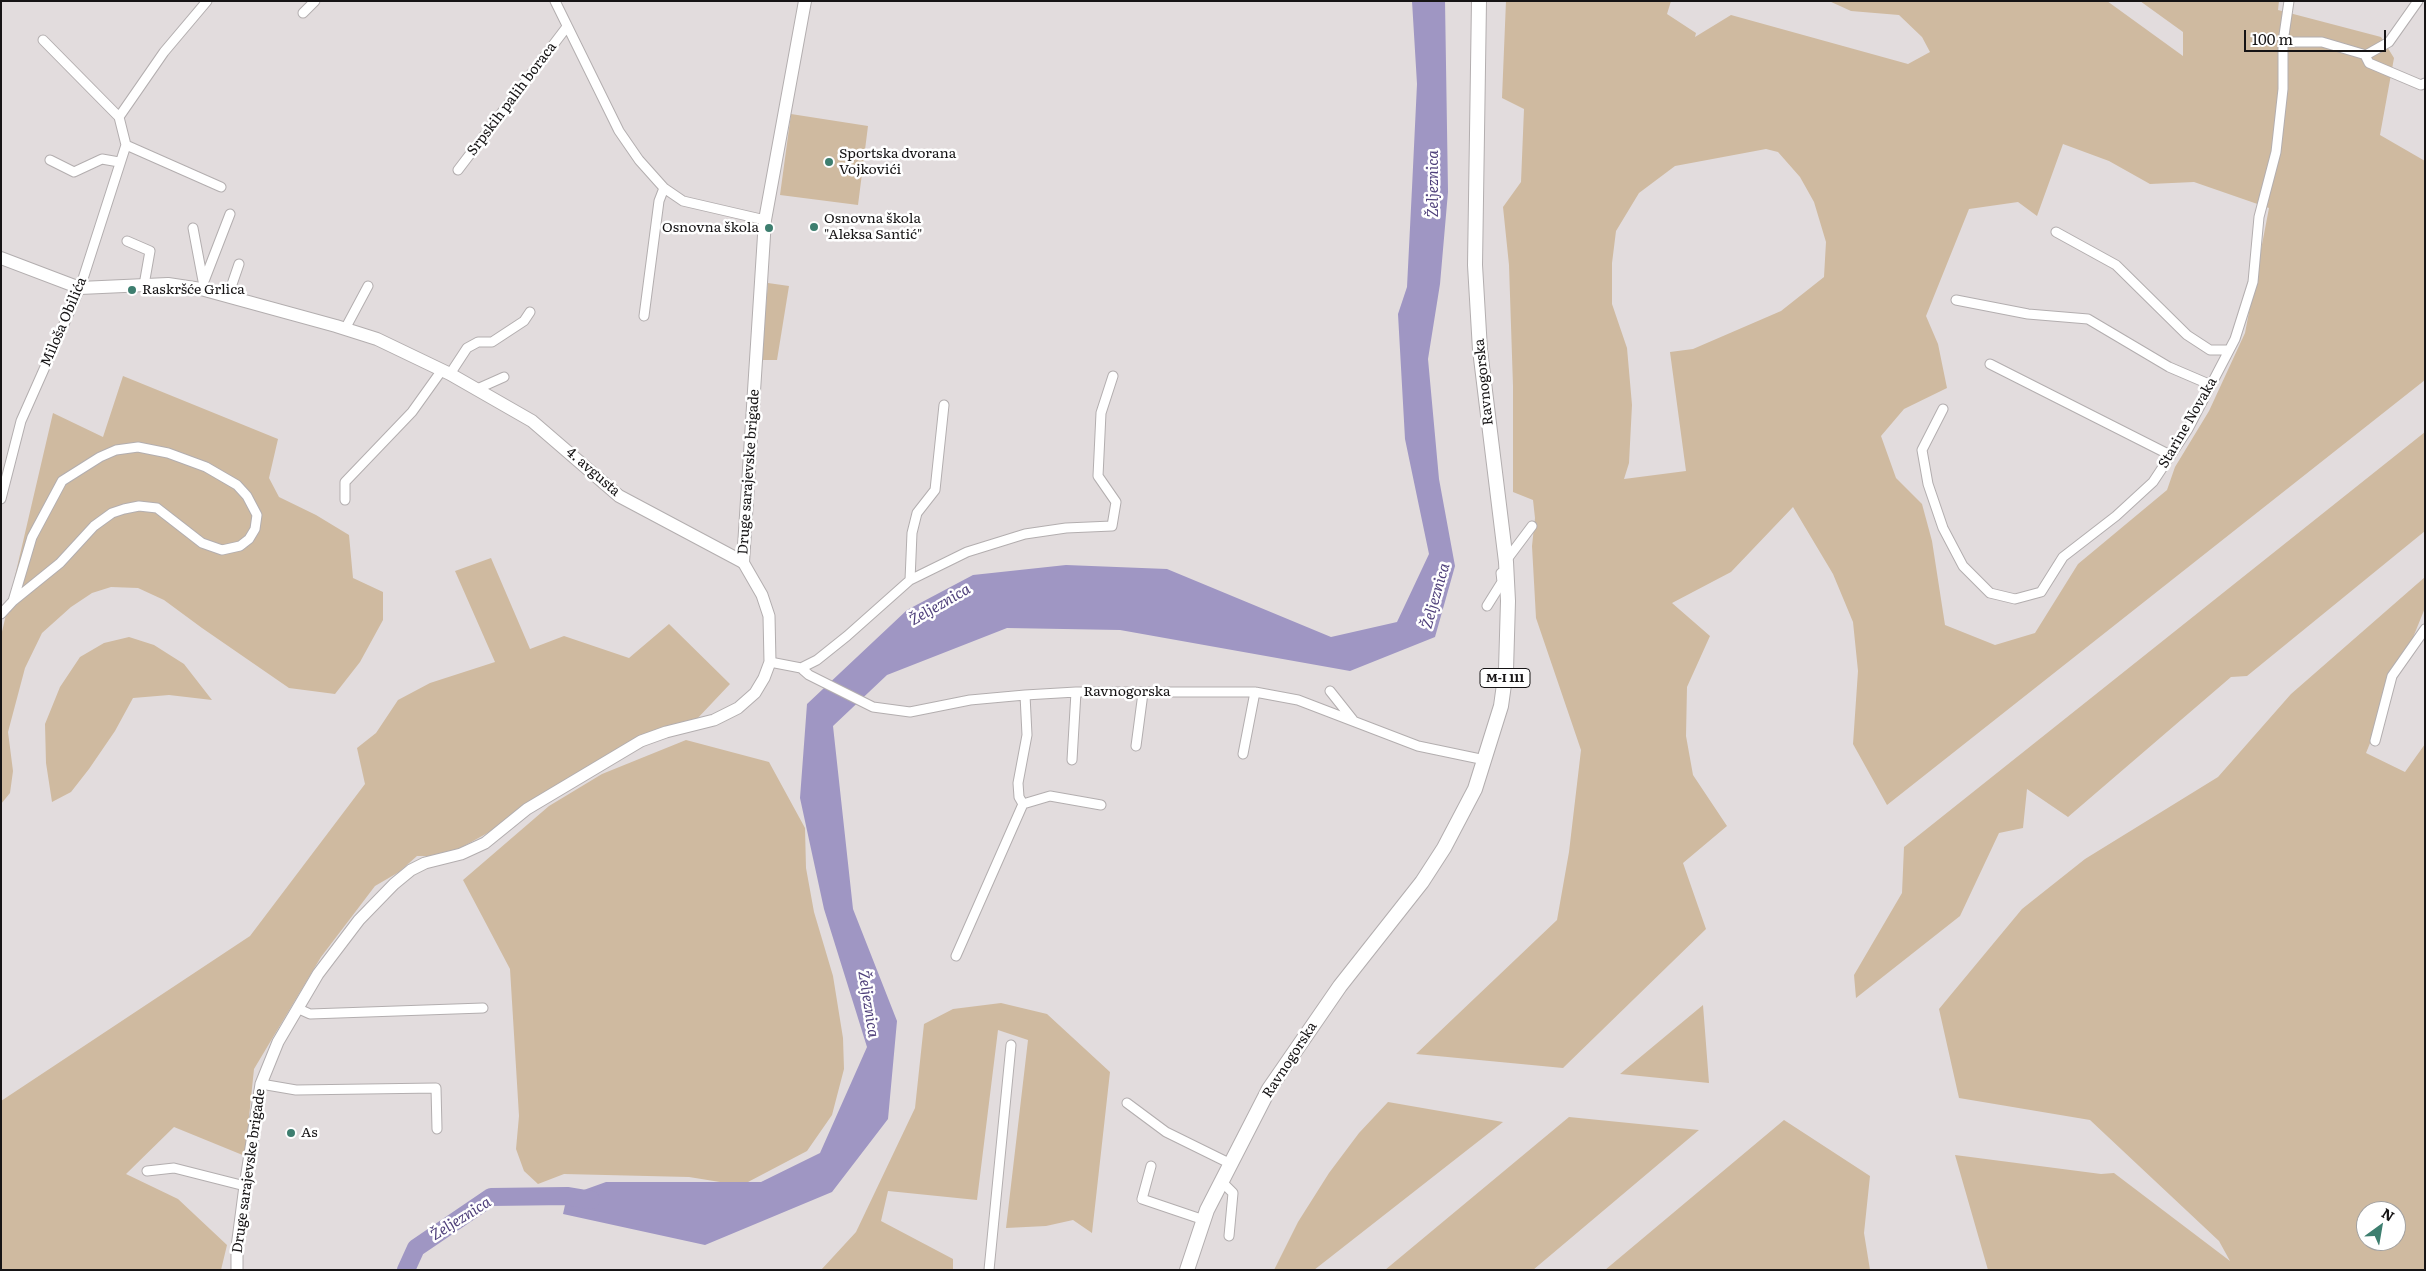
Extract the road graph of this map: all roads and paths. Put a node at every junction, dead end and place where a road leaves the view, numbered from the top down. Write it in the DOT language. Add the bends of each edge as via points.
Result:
graph roads {
  1 [pos="207,1"];
  2 [pos="315,1"];
  3 [pos="555,1"];
  4 [pos="805,1"];
  5 [pos="1479,1"];
  6 [pos="2289,1"];
  7 [pos="2418,1"];
  8 [pos="303,13"];
  9 [pos="566,28"];
  10 [pos="43,40"];
  11 [pos="2283,42"];
  12 [pos="2365,55"];
  13 [pos="2425,83"];
  14 [pos="119,116"];
  15 [pos="126,145"];
  16 [pos="50,160"];
  17 [pos="119,162"];
  18 [pos="458,170"];
  19 [pos="221,187"];
  20 [pos="664,188"];
  21 [pos="230,214"];
  22 [pos="765,220"];
  23 [pos="193,228"];
  24 [pos="2056,232"];
  25 [pos="128,241"];
  26 [pos="1,258"];
  27 [pos="239,264"];
  28 [pos="144,285"];
  29 [pos="202,285"];
  30 [pos="368,286"];
  31 [pos="80,288"];
  32 [pos="228,296"];
  33 [pos="1956,300"];
  34 [pos="530,312"];
  35 [pos="644,316"];
  36 [pos="345,329"];
  37 [pos="2229,350"];
  38 [pos="1990,364"];
  39 [pos="446,372"];
  40 [pos="1113,376"];
  41 [pos="504,377"];
  42 [pos="2211,385"];
  43 [pos="477,389"];
  44 [pos="944,404"];
  45 [pos="1943,408"];
  46 [pos="412,412"];
  47 [pos="394,420"];
  48 [pos="2170,455"];
  49 [pos="1,499"];
  50 [pos="346,500"];
  51 [pos="1532,526"];
  52 [pos="743,562"];
  53 [pos="1506,562"];
  54 [pos="910,580"];
  55 [pos="13,601"];
  56 [pos="1487,606"];
  57 [pos="1,614"];
  58 [pos="2425,629"];
  59 [pos="770,662"];
  60 [pos="801,668"];
  61 [pos="1330,691"];
  62 [pos="1076,692"];
  63 [pos="1256,692"];
  64 [pos="1143,693"];
  65 [pos="1025,695"];
  66 [pos="1355,722"];
  67 [pos="2375,741"];
  68 [pos="1136,746"];
  69 [pos="1242,754"];
  70 [pos="1072,760"];
  71 [pos="1485,760"];
  72 [pos="1023,804"];
  73 [pos="1101,805"];
  74 [pos="956,956"];
  75 [pos="482,1008"];
  76 [pos="299,1009"];
  77 [pos="1012,1045"];
  78 [pos="261,1084"];
  79 [pos="1127,1103"];
  80 [pos="437,1129"];
  81 [pos="1231,1164"];
  82 [pos="1151,1166"];
  83 [pos="147,1171"];
  84 [pos="1222,1182"];
  85 [pos="245,1186"];
  86 [pos="1204,1220"];
  87 [pos="1229,1236"];
  88 [pos="237,1270"];
  89 [pos="989,1270"];
  90 [pos="1187,1270"];
  1 -- 14 [label="street" via="164,52"];
  2 -- 8 [label="street"];
  3 -- 9 [label="street, Srpskih palih boraca"];
  4 -- 22 [label="main road, Druge sarajevske brigade"];
  5 -- 53 [label="main road, Ravnogorska / M-I 111" via="1475,264 1480,350"];
  6 -- 11 [label="street, Starine Novaka"];
  7 -- 12 [label="street" via="2389,42"];
  9 -- 18 [label="street, Srpskih palih boraca"];
  9 -- 20 [label="street, Srpskih palih boraca" via="619,131"];
  10 -- 14 [label="street"];
  11 -- 12 [label="street" via="2322,42"];
  11 -- 37 [label="street, Starine Novaka" via="2283,89 2276,152 2259,217 2253,282"];
  12 -- 13 [label="street" via="2369,63 2421,86"];
  14 -- 15 [label="street"];
  15 -- 17 [label="street, Miloša Obilića"];
  15 -- 19 [label="street"];
  16 -- 17 [label="street" via="74,172 102,159"];
  17 -- 31 [label="street, Miloša Obilića"];
  20 -- 22 [label="street, Srpskih palih boraca" via="683,201"];
  20 -- 35 [label="street" via="659,201"];
  21 -- 29 [label="street"];
  22 -- 52 [label="main road, Druge sarajevske brigade"];
  23 -- 29 [label="street"];
  24 -- 37 [label="street" via="2116,265 2187,335 2210,350"];
  25 -- 28 [label="street" via="150,251"];
  26 -- 31 [label="main road, 4. avgusta"];
  27 -- 32 [label="street"];
  28 -- 29 [label="main road, 4. avgusta"];
  28 -- 31 [label="main road, 4. avgusta"];
  29 -- 32 [label="main road, 4. avgusta"];
  30 -- 36 [label="street"];
  31 -- 49 [label="street, Miloša Obilića" via="21,422"];
  32 -- 36 [label="main road, 4. avgusta"];
  33 -- 42 [label="street" via="2028,314 2088,319 2169,367"];
  34 -- 39 [label="street" via="524,321 492,342 478,342 467,348"];
  36 -- 39 [label="main road, 4. avgusta" via="377,339"];
  37 -- 42 [label="street, Starine Novaka"];
  38 -- 48 [label="street"];
  39 -- 43 [label="main road, 4. avgusta"];
  39 -- 46 [label="street"];
  40 -- 54 [label="street" via="1100,413 1098,476 1116,502 1112,526 1025,534 967,552"];
  41 -- 43 [label="street"];
  42 -- 48 [label="street, Starine Novaka"];
  43 -- 52 [label="main road, 4. avgusta" via="532,422 619,496"];
  44 -- 54 [label="street" via="935,490 916,513"];
  45 -- 48 [label="street, Starine Novaka" via="1922,450 1928,484 1943,528 1963,566 1990,593 2016,599 2042,592 2064,558 2147,488"];
  46 -- 47 [label="street"];
  46 -- 50 [label="street" via="345,482"];
  51 -- 53 [label="street"];
  52 -- 59 [label="street, Druge sarajevske brigade" via="762,595 769,616"];
  53 -- 56 [label="street" via="1501,567 1502,582"];
  53 -- 71 [label="main road, Ravnogorska / M-I 111" via="1506,670"];
  54 -- 60 [label="street" via="847,636 817,660"];
  55 -- 55 [label="street" via="60,563 94,526 124,508 156,508 202,543 222,550 240,546 250,539 257,515 237,485 206,467 168,452 138,447 116,450 62,481 32,537"];
  55 -- 57 [label="street"];
  58 -- 67 [label="street" via="2392,676"];
  59 -- 60 [label="street"];
  59 -- 76 [label="street, Druge sarajevske brigade" via="755,693 738,708 714,720 641,741 527,809 485,843 411,870 348,932 318,974"];
  60 -- 65 [label="street, Ravnogorska" via="873,707 910,712 970,700"];
  61 -- 66 [label="street"];
  62 -- 64 [label="street, Ravnogorska"];
  62 -- 65 [label="street, Ravnogorska"];
  62 -- 70 [label="street"];
  63 -- 64 [label="street, Ravnogorska"];
  63 -- 66 [label="street, Ravnogorska" via="1298,700"];
  63 -- 69 [label="street"];
  64 -- 68 [label="street"];
  65 -- 72 [label="street" via="1026,735 1018,784"];
  66 -- 71 [label="street, Ravnogorska" via="1418,746"];
  71 -- 81 [label="main road, Ravnogorska / M-I 111" via="1474,790 1444,848 1422,882 1340,986 1269,1089"];
  72 -- 73 [label="street" via="1050,796"];
  72 -- 74 [label="street"];
  75 -- 76 [label="street" via="310,1014"];
  76 -- 78 [label="street, Druge sarajevske brigade" via="278,1042"];
  77 -- 89 [label="street"];
  78 -- 80 [label="street" via="296,1090 436,1088"];
  78 -- 85 [label="street, Druge sarajevske brigade"];
  79 -- 81 [label="street" via="1166,1132"];
  81 -- 84 [label="main road, Ravnogorska / M-I 111"];
  82 -- 86 [label="street" via="1142,1199"];
  83 -- 85 [label="street" via="174,1168"];
  84 -- 86 [label="main road, Ravnogorska / M-I 111"];
  84 -- 87 [label="street" via="1233,1193"];
  85 -- 88 [label="street, Druge sarajevske brigade"];
  86 -- 90 [label="main road, Ravnogorska / M-I 111"];
}
